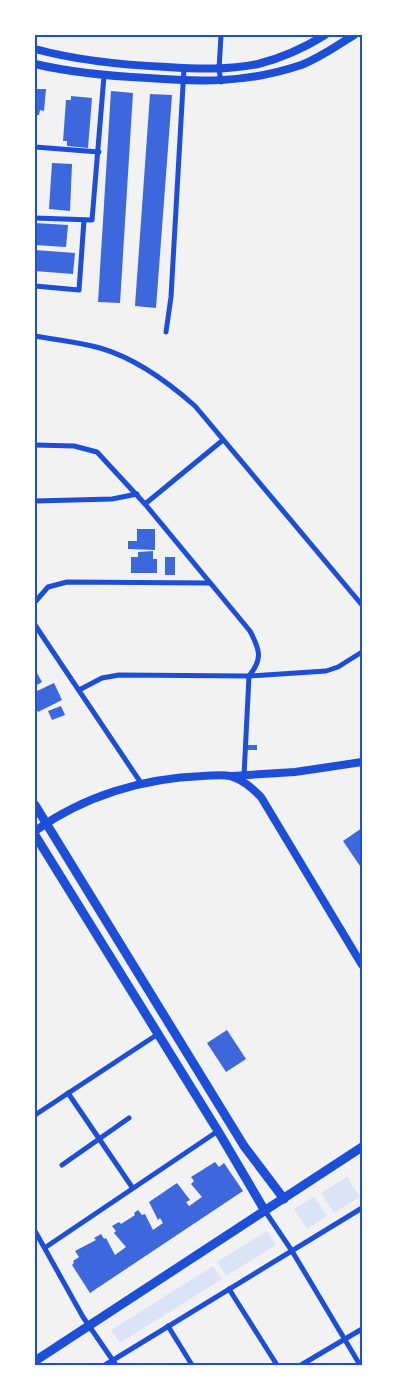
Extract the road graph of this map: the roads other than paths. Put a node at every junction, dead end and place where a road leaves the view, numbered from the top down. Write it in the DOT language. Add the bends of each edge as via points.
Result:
graph roads {
  1 [pos="221,35"];
  2 [pos="325,35"];
  3 [pos="354,35"];
  4 [pos="35,49"];
  5 [pos="35,64"];
  6 [pos="184,68"];
  7 [pos="219,69"];
  8 [pos="104,76"];
  9 [pos="183,80"];
  10 [pos="221,82"];
  11 [pos="35,147"];
  12 [pos="99,152"];
  13 [pos="35,218"];
  14 [pos="84,220"];
  15 [pos="35,286"];
  16 [pos="166,332"];
  17 [pos="35,336"];
  18 [pos="223,440"];
  19 [pos="35,445"];
  20 [pos="137,494"];
  21 [pos="35,501"];
  22 [pos="145,504"];
  23 [pos="209,583"];
  24 [pos="35,602"];
  25 [pos="362,605"];
  26 [pos="35,625"];
  27 [pos="362,652"];
  28 [pos="249,676"];
  29 [pos="79,690"];
  30 [pos="362,762"];
  31 [pos="228,776"];
  32 [pos="244,776"];
  33 [pos="141,783"];
  34 [pos="35,805"];
  35 [pos="46,823"];
  36 [pos="35,831"];
  37 [pos="35,835"];
  38 [pos="362,965"];
  39 [pos="158,1034"];
  40 [pos="68,1093"];
  41 [pos="35,1115"];
  42 [pos="130,1118"];
  43 [pos="218,1131"];
  44 [pos="100,1140"];
  45 [pos="362,1147"];
  46 [pos="62,1165"];
  47 [pos="132,1187"];
  48 [pos="284,1199"];
  49 [pos="362,1208"];
  50 [pos="265,1212"];
  51 [pos="35,1232"];
  52 [pos="37,1239"];
  53 [pos="46,1247"];
  54 [pos="292,1251"];
  55 [pos="229,1289"];
  56 [pos="89,1326"];
  57 [pos="168,1326"];
  58 [pos="362,1329"];
  59 [pos="344,1339"];
  60 [pos="35,1361"];
  61 [pos="114,1363"];
  62 [pos="105,1365"];
  63 [pos="192,1365"];
  64 [pos="277,1365"];
  65 [pos="301,1365"];
  66 [pos="360,1365"];
  1 -- 7 [label="street"];
  2 -- 7 [label="street" via="302,49 259,64"];
  3 -- 10 [label="street" via="300,66"];
  4 -- 6 [label="street" via="74,60"];
  5 -- 8 [label="street"];
  6 -- 7 [label="street"];
  6 -- 9 [label="street"];
  7 -- 10 [label="street"];
  8 -- 9 [label="street"];
  8 -- 12 [label="street"];
  9 -- 10 [label="street"];
  9 -- 16 [label="street" via="172,297"];
  11 -- 12 [label="street"];
  12 -- 14 [label="street" via="92,220"];
  13 -- 14 [label="street"];
  14 -- 15 [label="street" via="79,290"];
  17 -- 18 [label="street" via="101,348 134,363 175,388"];
  18 -- 22 [label="street"];
  18 -- 25 [label="street"];
  19 -- 20 [label="street" via="74,446 97,452"];
  20 -- 21 [label="street" via="112,499"];
  20 -- 22 [label="street"];
  22 -- 23 [label="street"];
  23 -- 24 [label="street" via="67,582 48,587"];
  23 -- 28 [label="street" via="253,636 259,662"];
  26 -- 29 [label="street"];
  27 -- 28 [label="street" via="326,671"];
  28 -- 29 [label="street" via="119,676 102,678"];
  28 -- 32 [label="street"];
  29 -- 33 [label="street"];
  30 -- 32 [label="street"];
  31 -- 32 [label="street"];
  31 -- 33 [label="street"];
  31 -- 38 [label="street" via="247,784 261,797"];
  33 -- 35 [label="street" via="107,793"];
  34 -- 35 [label="main road"];
  35 -- 36 [label="street"];
  35 -- 48 [label="main road" via="244,1146"];
  37 -- 39 [label="main road"];
  39 -- 40 [label="street"];
  39 -- 43 [label="main road"];
  40 -- 41 [label="street"];
  40 -- 44 [label="street"];
  42 -- 44 [label="street"];
  43 -- 47 [label="street"];
  43 -- 50 [label="main road"];
  44 -- 46 [label="street"];
  44 -- 47 [label="street"];
  45 -- 48 [label="main road"];
  47 -- 53 [label="street"];
  48 -- 50 [label="main road"];
  49 -- 54 [label="street"];
  50 -- 54 [label="street"];
  50 -- 56 [label="main road"];
  51 -- 52 [label="street"];
  52 -- 53 [label="street"];
  53 -- 56 [label="street"];
  54 -- 55 [label="street"];
  54 -- 59 [label="street"];
  55 -- 57 [label="street"];
  55 -- 64 [label="street"];
  56 -- 60 [label="main road"];
  56 -- 61 [label="street"];
  57 -- 61 [label="street"];
  57 -- 63 [label="street"];
  58 -- 59 [label="street"];
  59 -- 65 [label="street"];
  59 -- 66 [label="street"];
  61 -- 62 [label="street"];
}
